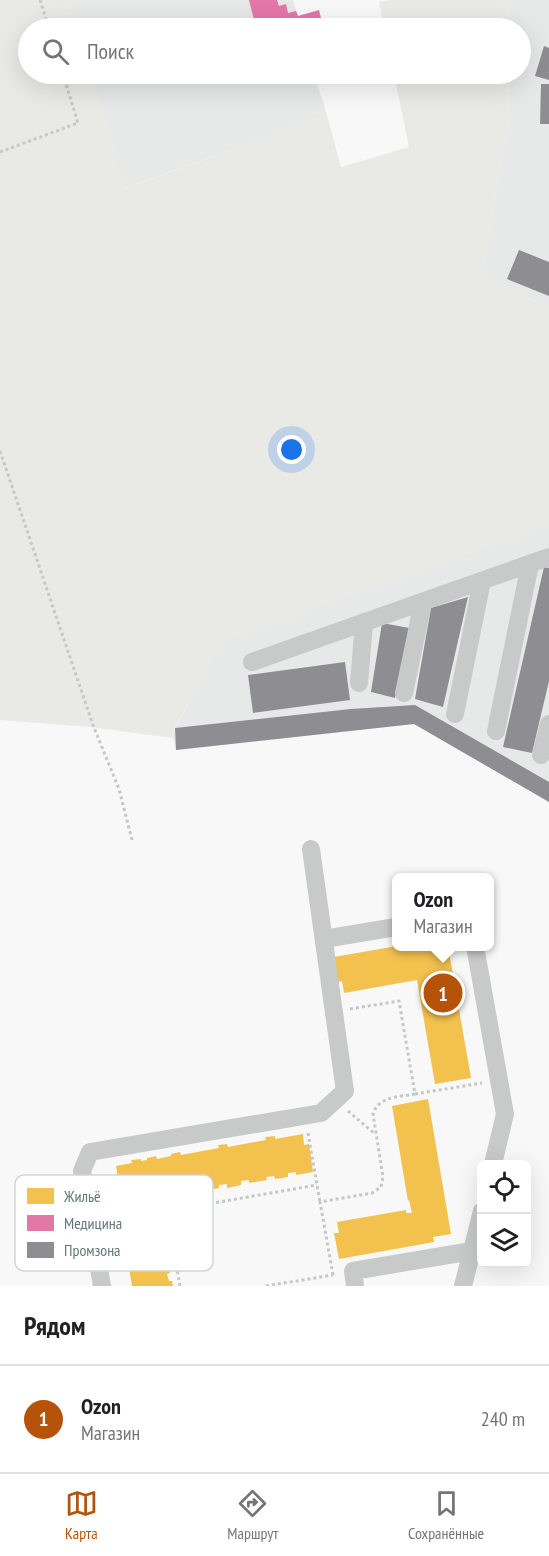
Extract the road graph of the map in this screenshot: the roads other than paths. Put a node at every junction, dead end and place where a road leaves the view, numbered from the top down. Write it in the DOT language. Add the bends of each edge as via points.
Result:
graph roads {
  1 [pos="549,557"];
  2 [pos="530,564"];
  3 [pos="482,581"];
  4 [pos="423,602"];
  5 [pos="364,622"];
  6 [pos="252,662"];
  7 [pos="359,683"];
  8 [pos="404,693"];
  9 [pos="455,714"];
  10 [pos="549,724"];
  11 [pos="496,731"];
  12 [pos="541,755"];
  13 [pos="311,849"];
  14 [pos="392,928"];
  15 [pos="324,939"];
  16 [pos="477,951"];
  17 [pos="494,1160"];
  18 [pos="83,1175"];
  19 [pos="481,1214"];
  20 [pos="472,1251"];
  21 [pos="99,1271"];
  22 [pos="354,1279"];
  23 [pos="458,1285"];
  24 [pos="102,1286"];
  1 -- 2 [label="lane"];
  2 -- 3 [label="lane"];
  2 -- 11 [label="lane"];
  3 -- 4 [label="lane"];
  3 -- 9 [label="lane"];
  4 -- 5 [label="lane"];
  4 -- 8 [label="lane"];
  5 -- 6 [label="lane"];
  5 -- 7 [label="lane"];
  10 -- 12 [label="lane"];
  13 -- 15 [label="lane"];
  14 -- 15 [label="lane"];
  15 -- 18 [label="lane" via="345,1091 321,1113 90,1152"];
  16 -- 17 [label="lane" via="505,1114"];
  19 -- 20 [label="lane"];
  20 -- 22 [label="lane"];
  20 -- 23 [label="lane"];
  21 -- 24 [label="lane"];
}
